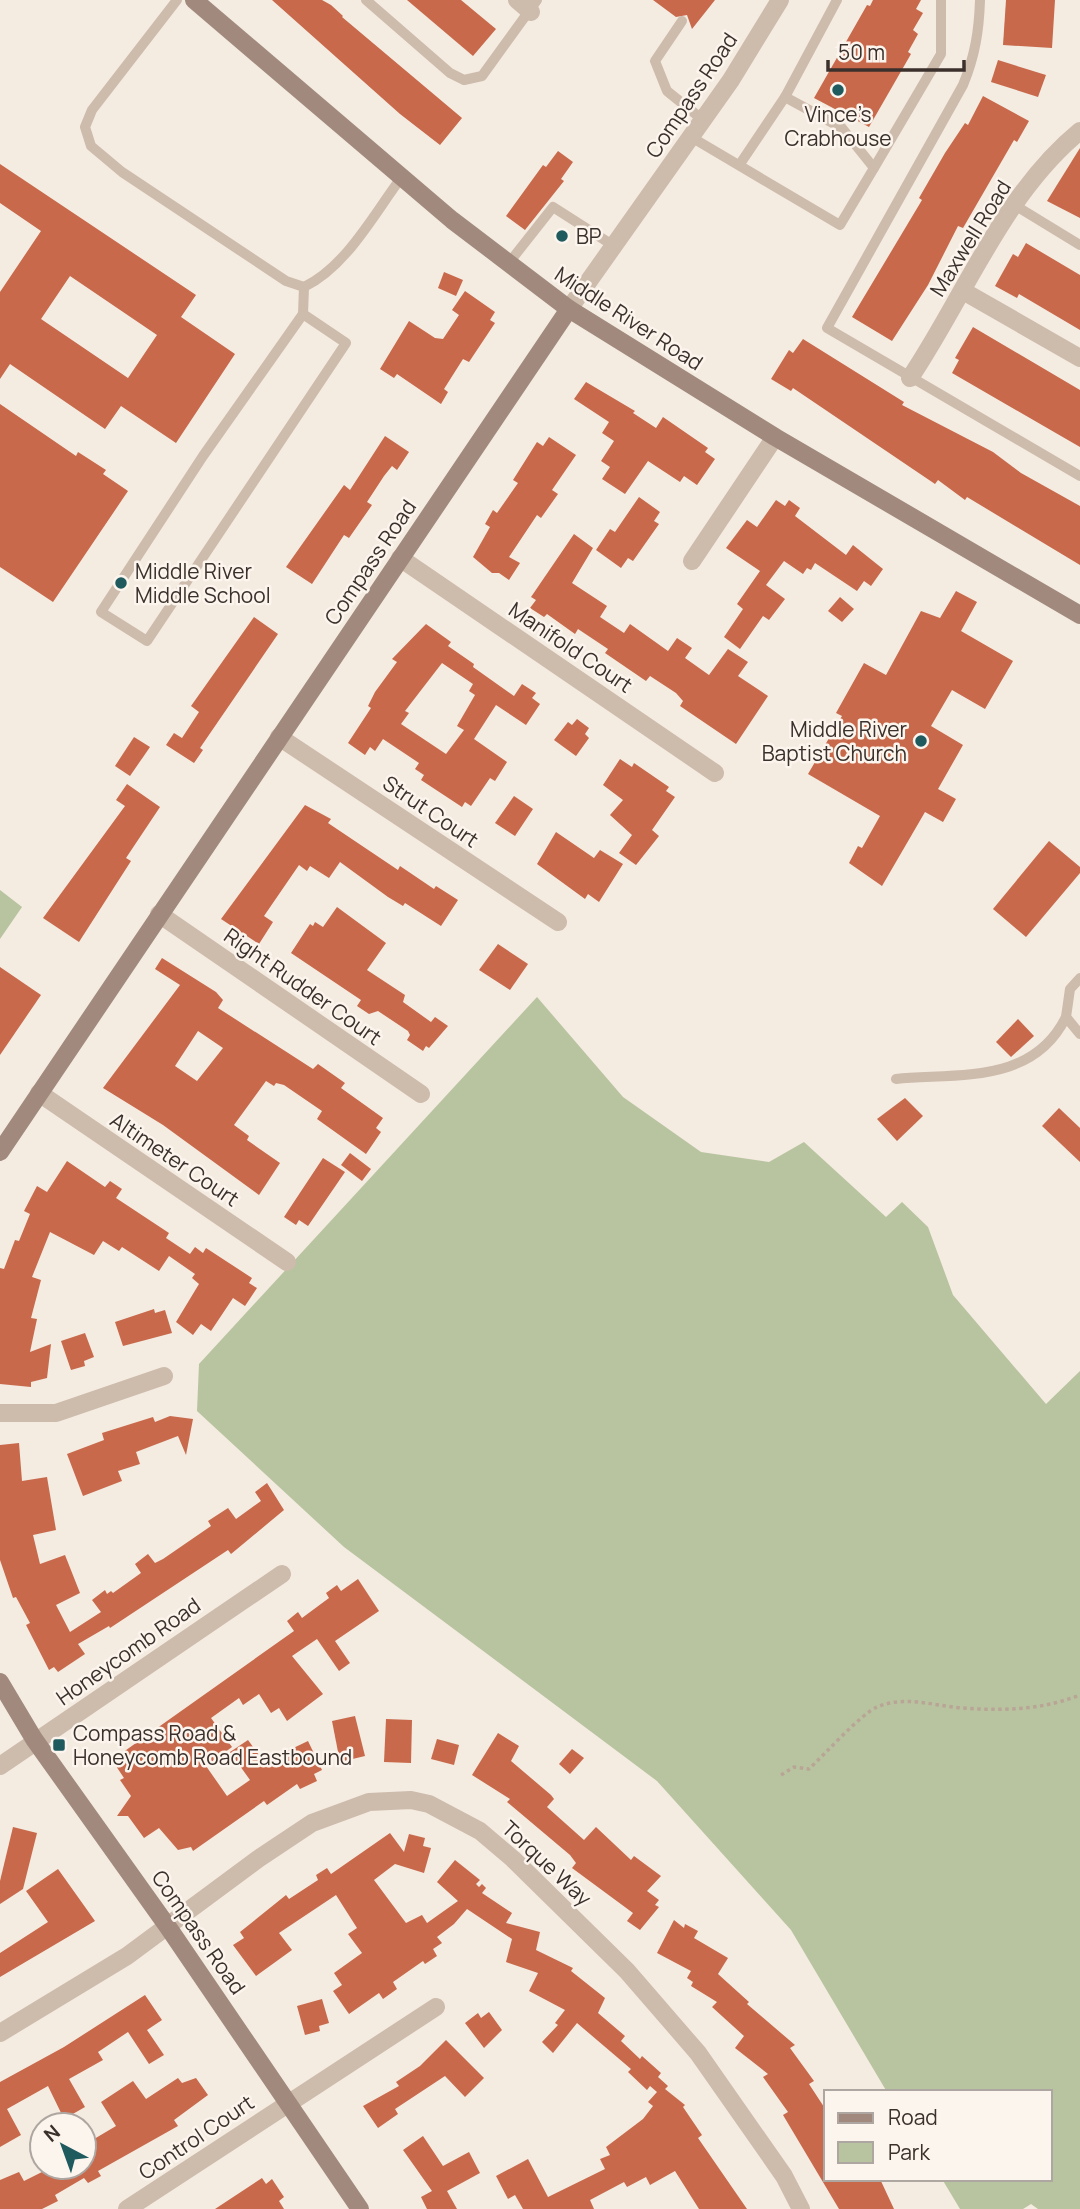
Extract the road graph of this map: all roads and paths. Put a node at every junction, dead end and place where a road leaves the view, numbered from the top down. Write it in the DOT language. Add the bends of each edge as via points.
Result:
graph roads {
  1 [pos="177,0"];
  2 [pos="194,0"];
  3 [pos="366,0"];
  4 [pos="517,0"];
  5 [pos="780,0"];
  6 [pos="837,0"];
  7 [pos="941,0"];
  8 [pos="980,0"];
  9 [pos="534,6"];
  10 [pos="681,21"];
  11 [pos="785,97"];
  12 [pos="703,120"];
  13 [pos="1080,131"];
  14 [pos="691,137"];
  15 [pos="740,164"];
  16 [pos="874,168"];
  17 [pos="401,178"];
  18 [pos="1016,206"];
  19 [pos="1080,245"];
  20 [pos="614,246"];
  21 [pos="508,264"];
  22 [pos="304,287"];
  23 [pos="963,291"];
  24 [pos="569,309"];
  25 [pos="303,314"];
  26 [pos="1080,358"];
  27 [pos="910,378"];
  28 [pos="775,437"];
  29 [pos="1080,476"];
  30 [pos="400,558"];
  31 [pos="692,561"];
  32 [pos="1080,615"];
  33 [pos="279,737"];
  34 [pos="715,773"];
  35 [pos="159,914"];
  36 [pos="558,922"];
  37 [pos="1080,978"];
  38 [pos="1066,1017"];
  39 [pos="1080,1034"];
  40 [pos="896,1079"];
  41 [pos="39,1093"];
  42 [pos="421,1094"];
  43 [pos="0,1152"];
  44 [pos="287,1262"];
  45 [pos="164,1376"];
  46 [pos="0,1413"];
  47 [pos="282,1574"];
  48 [pos="0,1682"];
  49 [pos="1080,1695"];
  50 [pos="34,1740"];
  51 [pos="0,1766"];
  52 [pos="781,1775"];
  53 [pos="168,1927"];
  54 [pos="436,2007"];
  55 [pos="0,2033"];
  56 [pos="288,2101"];
  57 [pos="127,2209"];
  58 [pos="359,2209"];
  59 [pos="802,2209"];
  1 -- 22 [label="lane" via="92,110 86,135 91,146 122,172 286,281"];
  2 -- 17 [label="street, Middle River Road"];
  3 -- 9 [label="lane" via="464,80 482,76"];
  4 -- 9 [label="street"];
  5 -- 12 [label="street, Compass Road"];
  6 -- 11 [label="lane"];
  7 -- 16 [label="lane" via="941,54"];
  8 -- 27 [label="lane" via="973,61 963,85 827,328"];
  10 -- 12 [label="lane" via="655,61 667,91"];
  11 -- 15 [label="lane"];
  11 -- 16 [label="lane" via="842,128"];
  12 -- 14 [label="street, Compass Road"];
  13 -- 18 [label="street, Maxwell Road" via="1044,164"];
  14 -- 15 [label="lane"];
  14 -- 20 [label="street, Compass Road"];
  15 -- 16 [label="lane" via="840,225"];
  17 -- 21 [label="street, Middle River Road"];
  17 -- 22 [label="lane" via="335,266"];
  18 -- 19 [label="lane"];
  18 -- 23 [label="street, Maxwell Road"];
  20 -- 21 [label="lane" via="553,206"];
  20 -- 24 [label="street, Compass Road"];
  21 -- 24 [label="street, Middle River Road"];
  22 -- 25 [label="lane"];
  23 -- 26 [label="street"];
  23 -- 27 [label="street, Maxwell Road"];
  24 -- 28 [label="street, Middle River Road"];
  24 -- 30 [label="street, Compass Road"];
  25 -- 25 [label="lane" via="101,612 147,641 346,343"];
  27 -- 29 [label="lane"];
  28 -- 31 [label="street"];
  28 -- 32 [label="street, Middle River Road"];
  30 -- 33 [label="street, Compass Road"];
  30 -- 34 [label="street, Manifold Court"];
  33 -- 35 [label="street, Compass Road"];
  33 -- 36 [label="street, Strut Court"];
  35 -- 41 [label="street, Compass Road"];
  35 -- 42 [label="street, Right Rudder Court"];
  37 -- 38 [label="lane" via="1066,1001"];
  38 -- 39 [label="lane"];
  38 -- 40 [label="lane" via="1045,1049 1012,1068"];
  41 -- 43 [label="street, Compass Road"];
  41 -- 44 [label="street, Altimeter Court"];
  45 -- 46 [label="street" via="56,1413"];
  47 -- 50 [label="street, Honeycomb Road"];
  48 -- 50 [label="street, Compass Road"];
  49 -- 52 [label="path" via="1055,1705 1017,1709 960,1708 919,1701 875,1708 809,1769 794,1767"];
  50 -- 51 [label="street, Honeycomb Road"];
  50 -- 53 [label="street, Compass Road"];
  53 -- 55 [label="street, Torque Way"];
  53 -- 56 [label="street, Compass Road"];
  53 -- 59 [label="street, Torque Way" via="257,1859 322,1818 369,1802 429,1804 488,1838 627,1971 698,2053"];
  54 -- 56 [label="street, Control Court"];
  56 -- 57 [label="street, Control Court"];
  56 -- 58 [label="street, Compass Road"];
}
